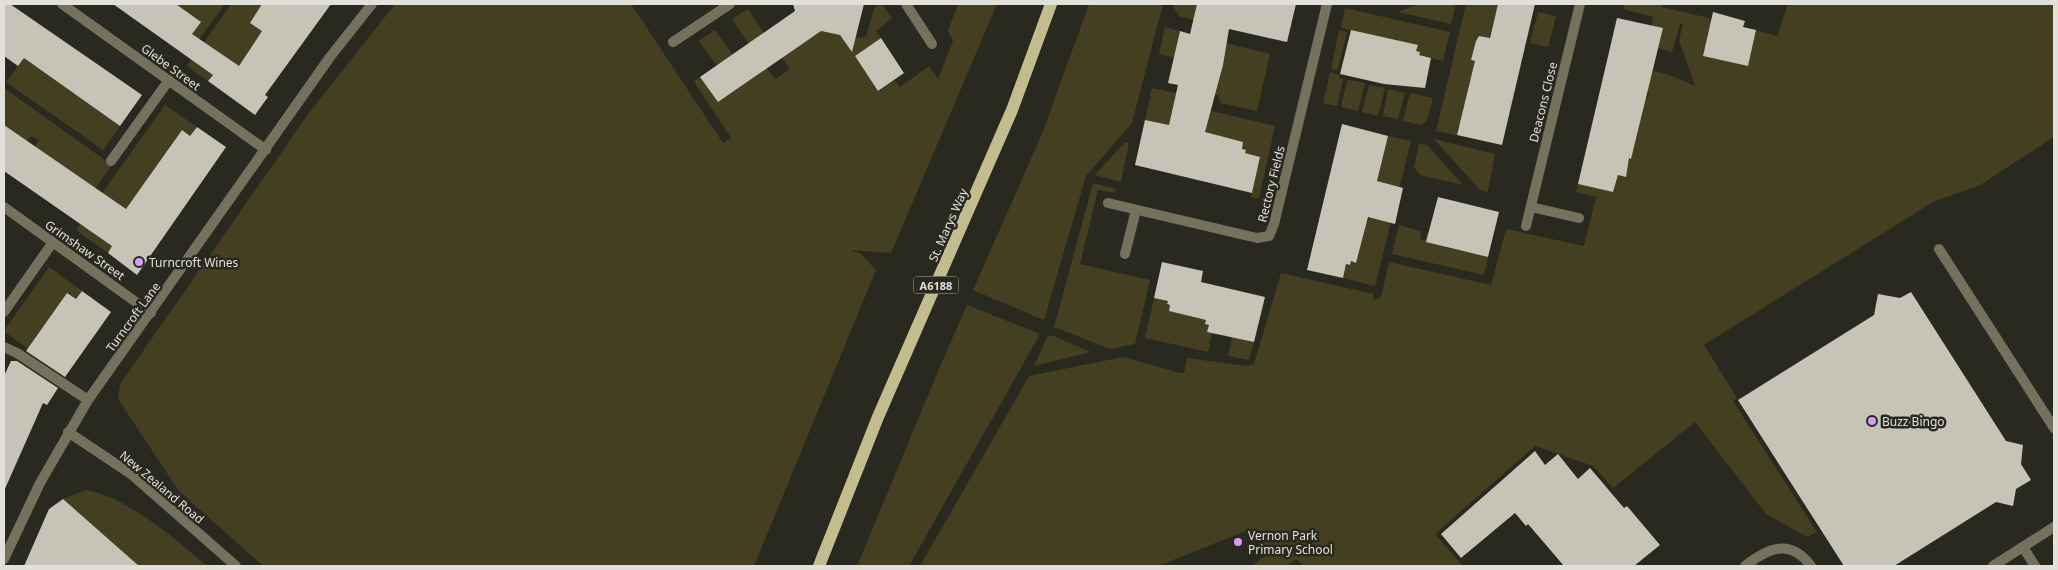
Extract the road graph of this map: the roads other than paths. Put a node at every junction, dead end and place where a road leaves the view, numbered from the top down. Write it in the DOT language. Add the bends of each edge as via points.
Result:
graph roads {
  1 [pos="62,4"];
  2 [pos="372,4"];
  3 [pos="730,4"];
  4 [pos="906,4"];
  5 [pos="1051,4"];
  6 [pos="1326,4"];
  7 [pos="1580,4"];
  8 [pos="673,42"];
  9 [pos="932,44"];
  10 [pos="168,80"];
  11 [pos="266,150"];
  12 [pos="111,161"];
  13 [pos="1108,203"];
  14 [pos="4,207"];
  15 [pos="1531,207"];
  16 [pos="1136,210"];
  17 [pos="1579,218"];
  18 [pos="1526,226"];
  19 [pos="53,242"];
  20 [pos="1939,249"];
  21 [pos="1126,254"];
  22 [pos="4,312"];
  23 [pos="151,313"];
  24 [pos="4,347"];
  25 [pos="88,400"];
  26 [pos="2054,428"];
  27 [pos="68,432"];
  28 [pos="2054,527"];
  29 [pos="2023,547"];
  30 [pos="4,559"];
  31 [pos="236,566"];
  32 [pos="819,566"];
  33 [pos="1745,566"];
  34 [pos="1811,566"];
  35 [pos="1993,566"];
  36 [pos="2035,566"];
  1 -- 10 [label="street, Glebe Street"];
  2 -- 11 [label="street, Turncroft Lane" via="330,56"];
  3 -- 8 [label="street"];
  4 -- 9 [label="street"];
  5 -- 32 [label="main road, St. Marys Way / A6188" via="1008,119 878,417"];
  6 -- 16 [label="street, Rectory Fields" via="1269,236 1258,238"];
  7 -- 15 [label="street, Deacons Close"];
  10 -- 11 [label="street, Glebe Street"];
  10 -- 12 [label="street"];
  11 -- 23 [label="street, Turncroft Lane"];
  13 -- 16 [label="street, Rectory Fields"];
  14 -- 19 [label="street, Grimshaw Street"];
  15 -- 17 [label="street"];
  15 -- 18 [label="street, Deacons Close"];
  16 -- 21 [label="street"];
  19 -- 22 [label="street"];
  19 -- 23 [label="street, Grimshaw Street"];
  20 -- 26 [label="street"];
  23 -- 25 [label="street, Turncroft Lane"];
  24 -- 25 [label="street"];
  25 -- 27 [label="street, Turncroft Lane"];
  27 -- 30 [label="street, Turncroft Lane"];
  27 -- 31 [label="street, New Zealand Road" via="131,474"];
  28 -- 29 [label="street"];
  29 -- 35 [label="street"];
  29 -- 36 [label="street"];
  33 -- 34 [label="street" via="1762,552 1777,547 1794,551"];
}
